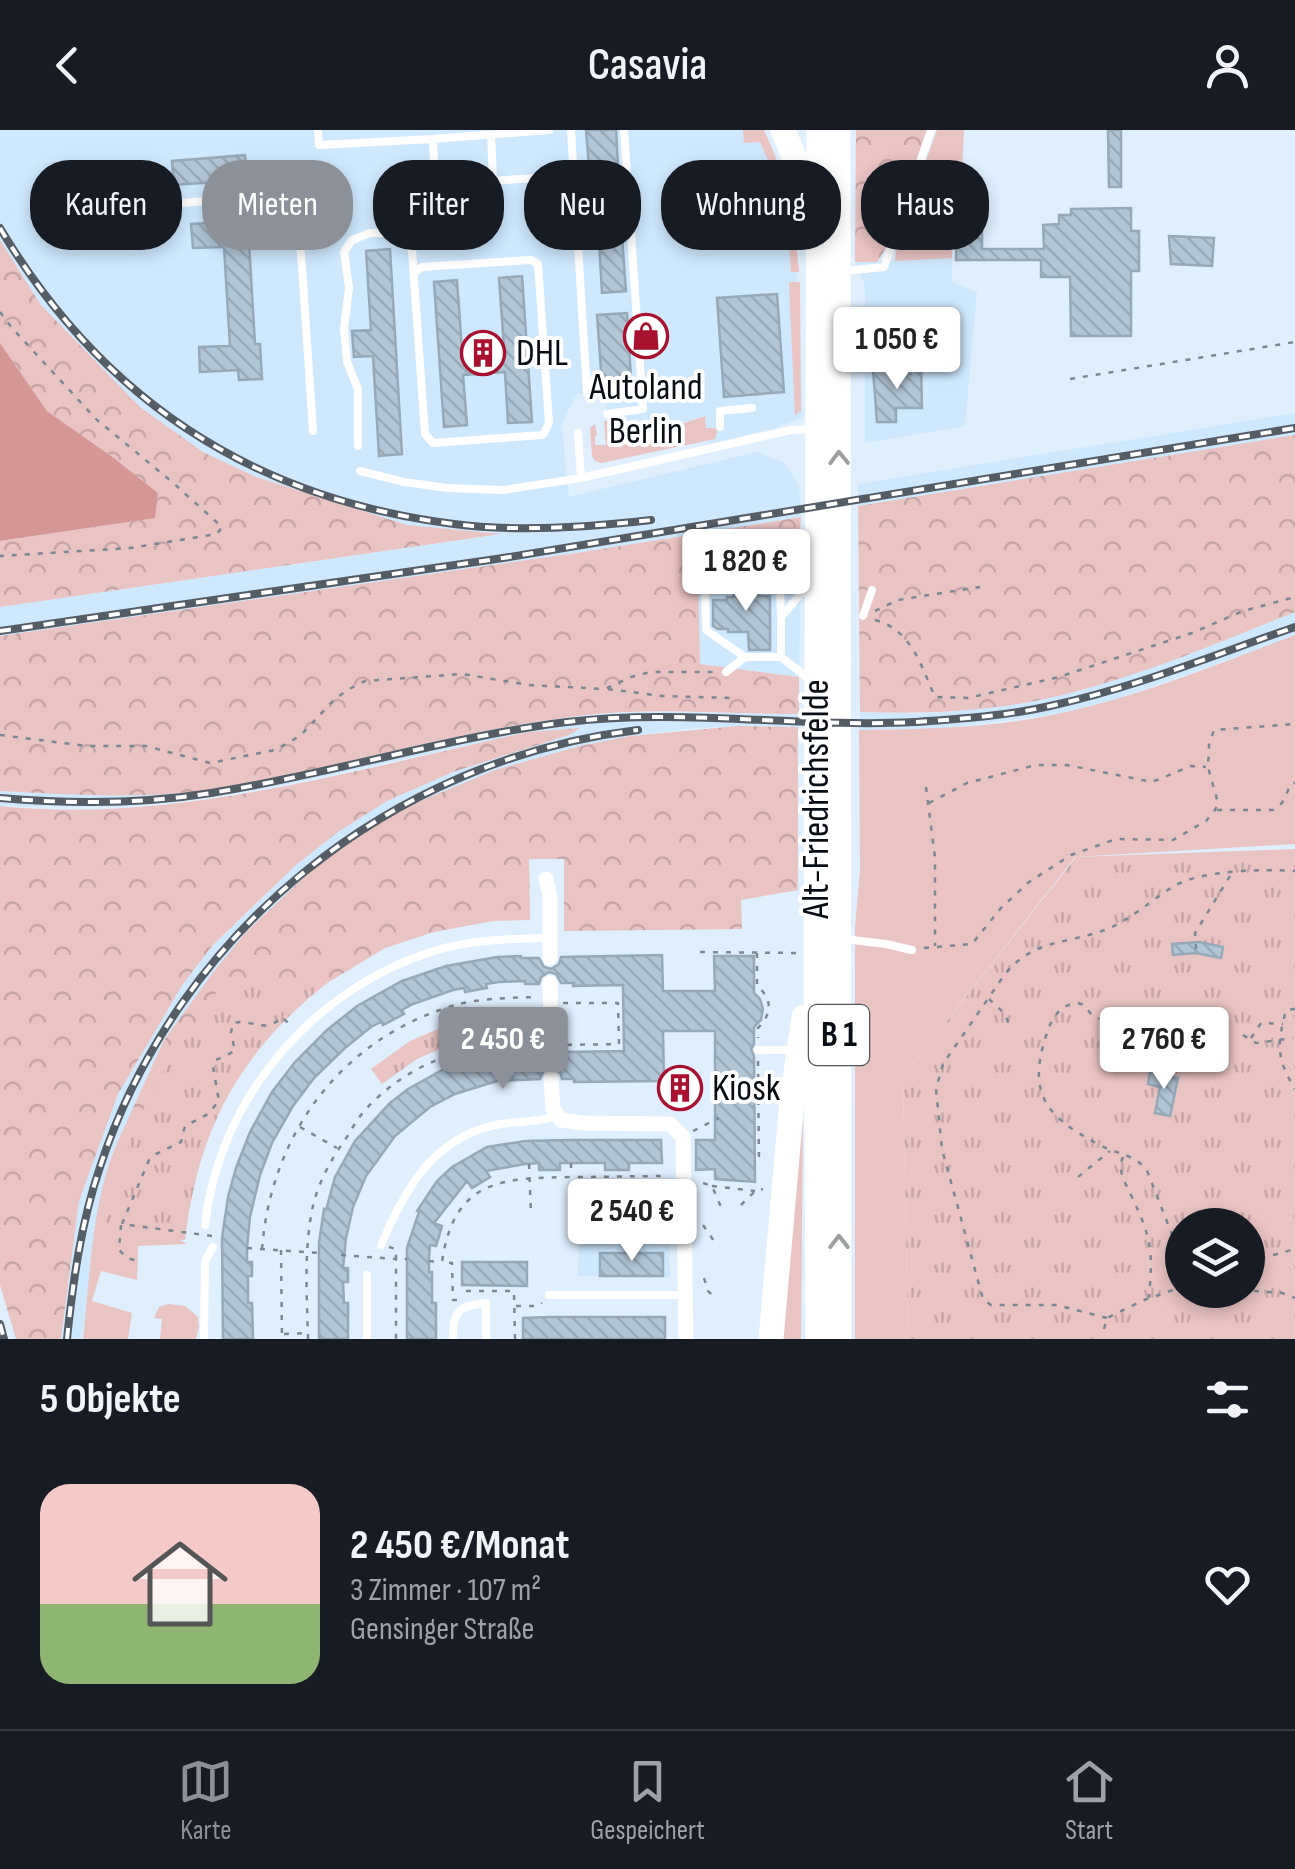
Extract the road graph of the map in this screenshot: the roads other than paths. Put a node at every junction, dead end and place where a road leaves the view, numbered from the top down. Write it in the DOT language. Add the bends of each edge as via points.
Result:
graph roads {
  1 [pos="318,130"];
  2 [pos="549,130"];
  3 [pos="571,130"];
  4 [pos="624,130"];
  5 [pos="783,130"];
  6 [pos="819,130"];
  7 [pos="838,130"];
  8 [pos="932,130"];
  9 [pos="491,135"];
  10 [pos="433,139"];
  11 [pos="434,160"];
  12 [pos="492,160"];
  13 [pos="573,160"];
  14 [pos="182,202"];
  15 [pos="579,250"];
  16 [pos="819,254"];
  17 [pos="839,271"];
  18 [pos="414,272"];
  19 [pos="588,393"];
  20 [pos="752,408"];
  21 [pos="606,414"];
  22 [pos="550,423"];
  23 [pos="720,427"];
  24 [pos="562,429"];
  25 [pos="818,429"];
  26 [pos="313,431"];
  27 [pos="578,433"];
  28 [pos="358,446"];
  29 [pos="360,472"];
  30 [pos="581,478"];
  31 [pos="817,574"];
  32 [pos="733,584"];
  33 [pos="758,584"];
  34 [pos="872,590"];
  35 [pos="853,617"];
  36 [pos="781,618"];
  37 [pos="746,657"];
  38 [pos="781,657"];
  39 [pos="726,672"];
  40 [pos="816,685"];
  41 [pos="546,879"];
  42 [pos="550,938"];
  43 [pos="839,939"];
  44 [pos="912,950"];
  45 [pos="550,958"];
  46 [pos="808,958"];
  47 [pos="550,990"];
  48 [pos="758,1050"];
  49 [pos="798,1050"];
  50 [pos="551,1054"];
  51 [pos="552,1079"];
  52 [pos="556,1116"];
  53 [pos="205,1226"];
  54 [pos="381,1245"];
  55 [pos="212,1247"];
  56 [pos="367,1275"];
  57 [pos="549,1295"];
  58 [pos="686,1295"];
  59 [pos="204,1339"];
  60 [pos="367,1339"];
  61 [pos="453,1339"];
  62 [pos="486,1339"];
  63 [pos="686,1339"];
  64 [pos="771,1339"];
  65 [pos="818,1339"];
  66 [pos="840,1339"];
  1 -- 10 [label="lane" via="319,145"];
  2 -- 9 [label="lane"];
  3 -- 13 [label="lane"];
  4 -- 21 [label="lane" via="643,409"];
  5 -- 16 [label="main road"];
  6 -- 16 [label="main road, Alt-Friedrichsfelde / B 1"];
  7 -- 17 [label="main road, Alt-Friedrichsfelde / B 1"];
  8 -- 17 [label="lane" via="884,267"];
  9 -- 10 [label="lane"];
  9 -- 12 [label="lane"];
  10 -- 11 [label="lane"];
  14 -- 26 [label="lane" via="297,194"];
  15 -- 19 [label="lane"];
  16 -- 25 [label="main road, Alt-Friedrichsfelde / B 1"];
  35 -- 17 [label="main road, Alt-Friedrichsfelde / B 1, one-way"];
  18 -- 22 [label="lane" via="538,264"];
  18 -- 22 [label="lane" via="425,434 433,443 543,435"];
  18 -- 28 [label="lane" via="412,250 397,232 352,240 344,252 344,328 358,389"];
  20 -- 23 [label="lane" via="720,411"];
  22 -- 24 [label="lane"];
  25 -- 30 [label="lane"];
  25 -- 31 [label="main road, Alt-Friedrichsfelde / B 1"];
  27 -- 30 [label="lane"];
  29 -- 30 [label="lane" via="479,490"];
  31 -- 36 [label="lane"];
  31 -- 40 [label="main road, Alt-Friedrichsfelde / B 1"];
  32 -- 37 [label="lane" via="705,586 706,630"];
  33 -- 36 [label="lane" via="780,584"];
  34 -- 35 [label="lane"];
  35 -- 43 [label="main road, Alt-Friedrichsfelde / B 1" via="839,730"];
  36 -- 38 [label="lane"];
  37 -- 38 [label="lane"];
  37 -- 39 [label="lane"];
  38 -- 40 [label="lane"];
  40 -- 46 [label="main road, Alt-Friedrichsfelde / B 1"];
  41 -- 42 [label="street"];
  42 -- 45 [label="street"];
  42 -- 53 [label="lane" via="466,943 418,956 322,1012 263,1074 234,1124"];
  43 -- 44 [label="lane"];
  66 -- 43 [label="main road, B 1, one-way"];
  46 -- 49 [label="main road"];
  46 -- 65 [label="main road, Alt-Friedrichsfelde / B 1" via="817,1108"];
  47 -- 50 [label="street"];
  48 -- 49 [label="lane"];
  49 -- 64 [label="main road"];
  51 -- 52 [label="street"];
  52 -- 54 [label="lane" via="496,1124 460,1138 413,1180"];
  52 -- 58 [label="street" via="586,1124 670,1124 683,1137"];
  55 -- 59 [label="lane" via="204,1260"];
  56 -- 60 [label="lane"];
  57 -- 58 [label="lane"];
  58 -- 63 [label="street"];
  61 -- 62 [label="lane" via="460,1309 486,1303"];
}
